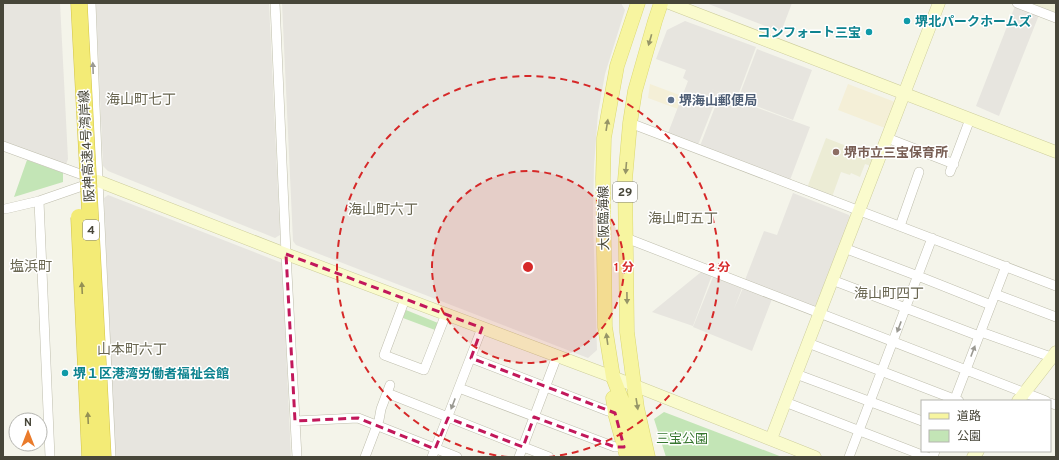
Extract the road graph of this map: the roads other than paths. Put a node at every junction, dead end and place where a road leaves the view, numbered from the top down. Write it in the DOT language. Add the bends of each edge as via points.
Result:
graph roads {
  1 [pos="69,3"];
  2 [pos="79,3"];
  3 [pos="91,3"];
  4 [pos="275,3"];
  5 [pos="638,3"];
  6 [pos="662,3"];
  7 [pos="669,3"];
  8 [pos="939,3"];
  9 [pos="1017,3"];
  10 [pos="1056,18"];
  11 [pos="904,94"];
  12 [pos="970,119"];
  13 [pos="630,123"];
  14 [pos="887,138"];
  15 [pos="3,146"];
  16 [pos="1056,152"];
  17 [pos="919,172"];
  18 [pos="98,181"];
  19 [pos="39,201"];
  20 [pos="3,209"];
  21 [pos="859,210"];
  22 [pos="900,226"];
  23 [pos="626,238"];
  24 [pos="932,238"];
  25 [pos="844,248"];
  26 [pos="286,254"];
  27 [pos="1006,266"];
  28 [pos="918,276"];
  29 [pos="832,280"];
  30 [pos="1056,286"];
  31 [pos="995,294"];
  32 [pos="405,299"];
  33 [pos="991,305"];
  34 [pos="906,309"];
  35 [pos="820,313"];
  36 [pos="446,314"];
  37 [pos="1056,317"];
  38 [pos="482,328"];
  39 [pos="980,334"];
  40 [pos="893,342"];
  41 [pos="808,343"];
  42 [pos="1054,355"];
  43 [pos="557,356"];
  44 [pos="471,358"];
  45 [pos="966,370"];
  46 [pos="882,372"];
  47 [pos="796,374"];
  48 [pos="613,377"];
  49 [pos="634,385"];
  50 [pos="545,387"];
  51 [pos="459,388"];
  52 [pos="1021,397"];
  53 [pos="953,400"];
  54 [pos="956,400"];
  55 [pos="1040,400"];
  56 [pos="785,402"];
  57 [pos="870,402"];
  58 [pos="615,413"];
  59 [pos="534,417"];
  60 [pos="448,418"];
  61 [pos="921,421"];
  62 [pos="295,422"];
  63 [pos="641,423"];
  64 [pos="376,426"];
  65 [pos="859,431"];
  66 [pos="771,439"];
  67 [pos="523,447"];
  68 [pos="626,452"];
  69 [pos="434,453"];
  70 [pos="50,457"];
  71 [pos="90,457"];
  72 [pos="103,457"];
  73 [pos="111,457"];
  74 [pos="297,457"];
  75 [pos="365,457"];
  76 [pos="457,457"];
  77 [pos="519,457"];
  78 [pos="549,457"];
  79 [pos="638,457"];
  80 [pos="648,457"];
  81 [pos="653,457"];
  82 [pos="815,457"];
  83 [pos="849,457"];
  84 [pos="927,457"];
  71 -- 1 [label="highway, 阪神高速4号湾岸線 / 4, one-way, bridge"];
  2 -- 72 [label="highway, 阪神高速4号湾岸線 / 4, bridge"];
  18 -- 3 [label="street, one-way"];
  4 -- 26 [label="street"];
  48 -- 5 [label="main road, 大阪臨海線 / 29, one-way" via="605,327 604,138 617,66"];
  6 -- 13 [label="main road, 大阪臨海線 / 29, one-way" via="635,91"];
  7 -- 11 [label="street"];
  8 -- 11 [label="street"];
  9 -- 10 [label="street"];
  11 -- 12 [label="street"];
  11 -- 14 [label="street"];
  12 -- 14 [label="street" via="952,168"];
  12 -- 16 [label="street"];
  13 -- 21 [label="street"];
  13 -- 23 [label="main road, 大阪臨海線 / 29, one-way" via="625,180"];
  14 -- 21 [label="street"];
  15 -- 18 [label="street"];
  17 -- 22 [label="street"];
  18 -- 19 [label="street"];
  18 -- 26 [label="street"];
  18 -- 73 [label="street"];
  19 -- 20 [label="street"];
  19 -- 70 [label="street"];
  21 -- 22 [label="street"];
  21 -- 25 [label="street"];
  22 -- 24 [label="street"];
  23 -- 35 [label="street"];
  23 -- 49 [label="main road, 大阪臨海線 / 29, one-way" via="627,332"];
  24 -- 27 [label="street"];
  24 -- 28 [label="street"];
  25 -- 28 [label="street"];
  25 -- 29 [label="street"];
  26 -- 32 [label="street"];
  26 -- 62 [label="street"];
  27 -- 30 [label="street"];
  27 -- 31 [label="street"];
  28 -- 33 [label="street"];
  28 -- 34 [label="street"];
  29 -- 34 [label="street"];
  29 -- 35 [label="street"];
  31 -- 33 [label="street"];
  31 -- 37 [label="street"];
  32 -- 36 [label="street"];
  32 -- 36 [label="street" via="384,355 424,370"];
  33 -- 39 [label="street"];
  34 -- 39 [label="street"];
  34 -- 40 [label="street, one-way"];
  35 -- 40 [label="street"];
  35 -- 41 [label="street"];
  36 -- 38 [label="street"];
  38 -- 43 [label="street"];
  38 -- 44 [label="street"];
  39 -- 42 [label="street"];
  45 -- 39 [label="street, one-way"];
  40 -- 45 [label="street"];
  40 -- 46 [label="street"];
  41 -- 46 [label="street"];
  41 -- 47 [label="street"];
  42 -- 52 [label="street"];
  43 -- 48 [label="street"];
  43 -- 50 [label="street"];
  44 -- 50 [label="street"];
  44 -- 51 [label="street"];
  45 -- 52 [label="street"];
  45 -- 54 [label="street"];
  46 -- 53 [label="street"];
  46 -- 57 [label="street"];
  47 -- 56 [label="street"];
  47 -- 57 [label="street"];
  48 -- 49 [label="street"];
  48 -- 58 [label="main road, 29"];
  48 -- 79 [label="main road, 大阪臨海線 / 29"];
  49 -- 63 [label="main road, 大阪臨海線 / 29, one-way"];
  49 -- 66 [label="street"];
  50 -- 58 [label="street"];
  50 -- 59 [label="street"];
  51 -- 59 [label="street"];
  51 -- 60 [label="street, one-way"];
  52 -- 55 [label="street"];
  56 -- 65 [label="street"];
  56 -- 66 [label="street"];
  57 -- 61 [label="street"];
  57 -- 65 [label="street"];
  58 -- 68 [label="main road, 29"];
  59 -- 67 [label="street"];
  59 -- 68 [label="street"];
  60 -- 64 [label="street" via="388,389"];
  60 -- 67 [label="street"];
  60 -- 69 [label="street"];
  62 -- 64 [label="street" via="358,418"];
  62 -- 74 [label="street"];
  63 -- 80 [label="main road, 大阪臨海線 / 29"];
  63 -- 81 [label="main road, 29"];
  64 -- 69 [label="street"];
  64 -- 75 [label="street"];
  65 -- 83 [label="street"];
  65 -- 84 [label="street"];
  66 -- 82 [label="street"];
  67 -- 77 [label="street"];
  67 -- 78 [label="street"];
  69 -- 76 [label="street"];
}
